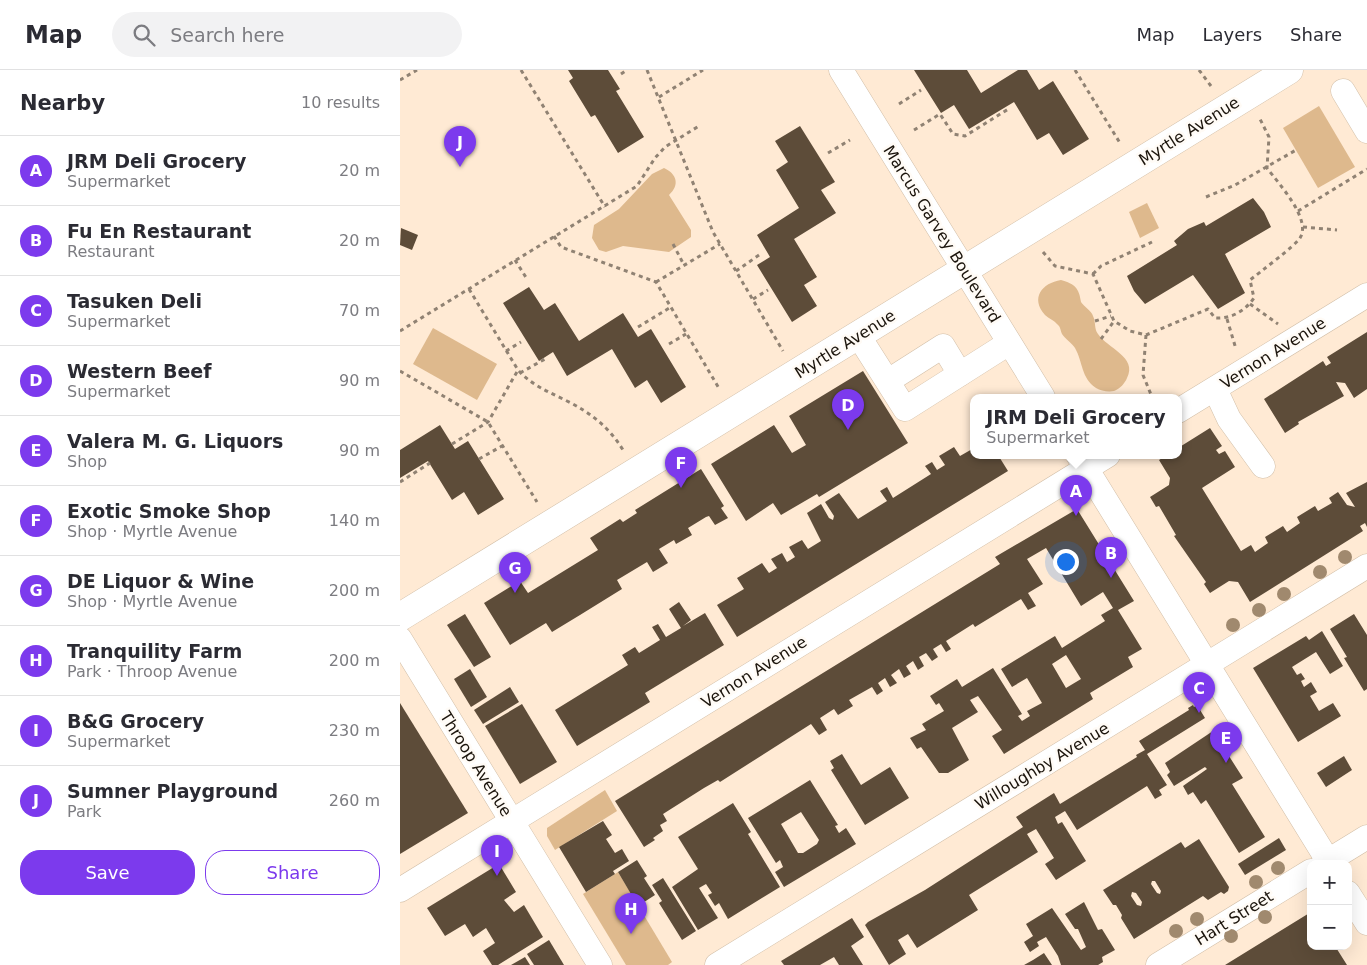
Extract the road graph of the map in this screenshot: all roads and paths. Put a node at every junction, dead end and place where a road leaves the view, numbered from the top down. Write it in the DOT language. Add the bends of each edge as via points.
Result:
graph roads {
  1 [pos="417,70"];
  2 [pos="521,70"];
  3 [pos="627,70"];
  4 [pos="647,70"];
  5 [pos="703,70"];
  6 [pos="841,70"];
  7 [pos="1075,70"];
  8 [pos="1199,70"];
  9 [pos="1289,70"];
  10 [pos="621,74"];
  11 [pos="400,80"];
  12 [pos="1211,86"];
  13 [pos="922,90"];
  14 [pos="1343,92"];
  15 [pos="659,97"];
  16 [pos="898,104"];
  17 [pos="1010,108"];
  18 [pos="1259,117"];
  19 [pos="699,126"];
  20 [pos="914,130"];
  21 [pos="1367,131"];
  22 [pos="850,140"];
  23 [pos="676,141"];
  24 [pos="1120,143"];
  25 [pos="1296,150"];
  26 [pos="828,153"];
  27 [pos="1267,168"];
  28 [pos="1367,168"];
  29 [pos="1206,197"];
  30 [pos="605,207"];
  31 [pos="1298,211"];
  32 [pos="1304,227"];
  33 [pos="1336,230"];
  34 [pos="554,236"];
  35 [pos="1152,242"];
  36 [pos="673,244"];
  37 [pos="720,244"];
  38 [pos="1043,252"];
  39 [pos="762,253"];
  40 [pos="515,260"];
  41 [pos="684,265"];
  42 [pos="964,270"];
  43 [pos="736,271"];
  44 [pos="1093,274"];
  45 [pos="527,279"];
  46 [pos="656,282"];
  47 [pos="469,288"];
  48 [pos="768,290"];
  49 [pos="1367,296"];
  50 [pos="753,299"];
  51 [pos="1250,304"];
  52 [pos="670,307"];
  53 [pos="1112,316"];
  54 [pos="1227,319"];
  55 [pos="1095,321"];
  56 [pos="1114,321"];
  57 [pos="1278,324"];
  58 [pos="638,327"];
  59 [pos="400,331"];
  60 [pos="686,334"];
  61 [pos="858,335"];
  62 [pos="1146,335"];
  63 [pos="1101,339"];
  64 [pos="521,342"];
  65 [pos="1009,343"];
  66 [pos="669,344"];
  67 [pos="1236,349"];
  68 [pos="506,351"];
  69 [pos="783,351"];
  70 [pos="545,358"];
  71 [pos="400,371"];
  72 [pos="519,372"];
  73 [pos="960,374"];
  74 [pos="888,381"];
  75 [pos="1214,389"];
  76 [pos="720,390"];
  77 [pos="1041,394"];
  78 [pos="1151,394"];
  79 [pos="1182,409"];
  80 [pos="488,422"];
  81 [pos="452,444"];
  82 [pos="503,446"];
  83 [pos="623,450"];
  84 [pos="479,459"];
  85 [pos="1082,461"];
  86 [pos="430,463"];
  87 [pos="1263,466"];
  88 [pos="400,482"];
  89 [pos="537,502"];
  90 [pos="1367,566"];
  91 [pos="400,617"];
  92 [pos="400,639"];
  93 [pos="1208,664"];
  94 [pos="512,821"];
  95 [pos="1367,837"];
  96 [pos="1320,860"];
  97 [pos="1331,860"];
  98 [pos="1307,875"];
  99 [pos="400,890"];
  100 [pos="1352,899"];
  101 [pos="1367,923"];
  102 [pos="600,965"];
  103 [pos="717,965"];
  104 [pos="1158,965"];
  1 -- 11 [label="path"];
  2 -- 30 [label="path"];
  3 -- 10 [label="path"];
  4 -- 15 [label="path"];
  5 -- 15 [label="path"];
  6 -- 42 [label="street, Marcus Garvey Boulevard"];
  7 -- 24 [label="path"];
  8 -- 12 [label="path"];
  9 -- 42 [label="main road, Myrtle Avenue"];
  13 -- 16 [label="path"];
  14 -- 21 [label="street"];
  15 -- 23 [label="path"];
  17 -- 20 [label="path" via="965,136 953,134 940,114"];
  18 -- 27 [label="path" via="1269,137"];
  19 -- 23 [label="path"];
  22 -- 26 [label="path"];
  23 -- 30 [label="path" via="654,158 637,186"];
  23 -- 37 [label="path"];
  25 -- 27 [label="path"];
  27 -- 29 [label="path"];
  27 -- 31 [label="path"];
  28 -- 31 [label="path"];
  30 -- 34 [label="path"];
  31 -- 32 [label="path"];
  32 -- 33 [label="path"];
  32 -- 51 [label="path" via="1300,238 1250,280 1254,298"];
  34 -- 40 [label="path"];
  34 -- 46 [label="path" via="561,247"];
  35 -- 44 [label="path" via="1101,266"];
  36 -- 41 [label="path"];
  37 -- 41 [label="path"];
  37 -- 43 [label="path"];
  38 -- 44 [label="path" via="1055,266"];
  39 -- 43 [label="path"];
  40 -- 45 [label="path"];
  40 -- 47 [label="path"];
  41 -- 46 [label="path"];
  42 -- 61 [label="main road, Myrtle Avenue"];
  42 -- 65 [label="street, Marcus Garvey Boulevard"];
  43 -- 50 [label="path"];
  44 -- 53 [label="path"];
  46 -- 52 [label="path"];
  47 -- 59 [label="path"];
  47 -- 68 [label="path"];
  48 -- 50 [label="path"];
  49 -- 75 [label="street, Vernon Avenue"];
  50 -- 69 [label="path"];
  51 -- 54 [label="path"];
  51 -- 57 [label="path"];
  52 -- 58 [label="path"];
  52 -- 60 [label="path"];
  53 -- 55 [label="path"];
  53 -- 56 [label="path"];
  54 -- 62 [label="path" via="1215,318 1208,309"];
  54 -- 67 [label="path"];
  56 -- 62 [label="path" via="1130,331"];
  56 -- 63 [label="path"];
  60 -- 66 [label="path"];
  60 -- 76 [label="path"];
  61 -- 74 [label="street"];
  61 -- 91 [label="main road, Myrtle Avenue"];
  62 -- 78 [label="path" via="1143,375"];
  64 -- 68 [label="path"];
  65 -- 73 [label="street"];
  65 -- 77 [label="street, Marcus Garvey Boulevard"];
  68 -- 72 [label="path"];
  70 -- 72 [label="path"];
  71 -- 80 [label="path"];
  72 -- 80 [label="path"];
  72 -- 83 [label="path" via="528,382 598,419"];
  73 -- 74 [label="street" via="943,346"];
  73 -- 74 [label="street" via="905,409"];
  75 -- 79 [label="street, Vernon Avenue"];
  75 -- 87 [label="street" via="1229,419"];
  80 -- 81 [label="path"];
  80 -- 82 [label="path"];
  82 -- 84 [label="path"];
  82 -- 89 [label="path"];
  85 -- 93 [label="street"];
  85 -- 94 [label="street, Vernon Avenue"];
  86 -- 88 [label="path"];
  90 -- 93 [label="street, Willoughby Avenue"];
  92 -- 94 [label="street, Throop Avenue"];
  93 -- 96 [label="street"];
  93 -- 103 [label="street, Willoughby Avenue"];
  94 -- 99 [label="street, Vernon Avenue"];
  94 -- 102 [label="street, Throop Avenue"];
  95 -- 97 [label="street, Hart Street"];
  98 -- 104 [label="street, Hart Street"];
  100 -- 101 [label="street"];
}
